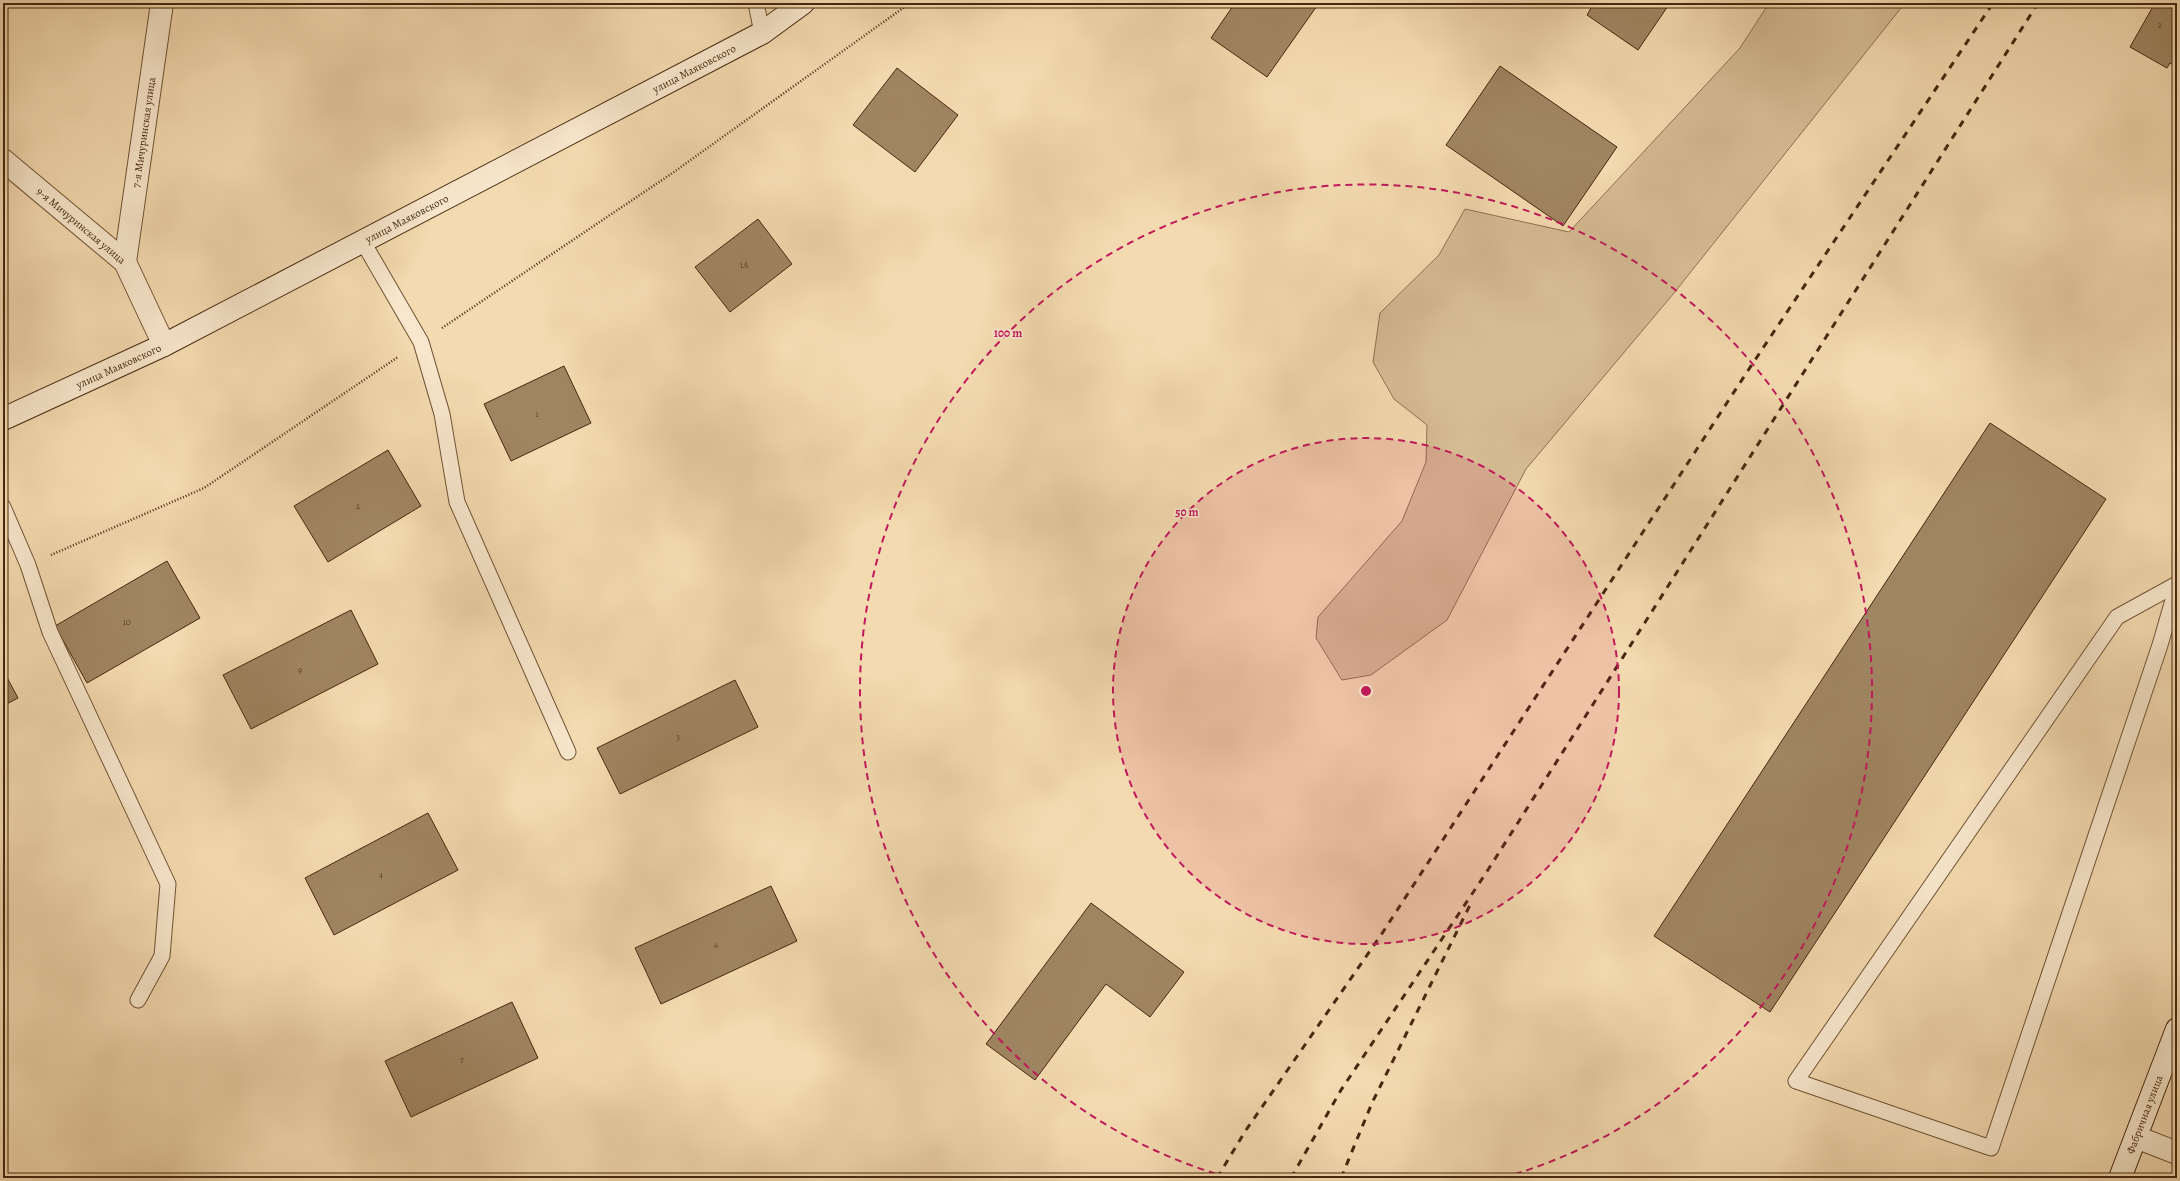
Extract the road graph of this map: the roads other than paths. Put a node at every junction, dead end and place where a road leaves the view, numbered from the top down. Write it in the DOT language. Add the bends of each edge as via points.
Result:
graph roads {
  1 [pos="162,3"];
  2 [pos="756,3"];
  3 [pos="802,3"];
  4 [pos="762,33"];
  5 [pos="3,160"];
  6 [pos="363,242"];
  7 [pos="125,262"];
  8 [pos="164,345"];
  9 [pos="3,419"];
  10 [pos="3,507"];
  11 [pos="2177,585"];
  12 [pos="568,752"];
  13 [pos="138,1000"];
  14 [pos="2177,1029"];
  15 [pos="2136,1138"];
  16 [pos="2177,1154"];
  17 [pos="2120,1178"];
  1 -- 7 [label="main road, 7-я Мичуринская улица"];
  2 -- 4 [label="lane"];
  3 -- 4 [label="main road, улица Маяковского"];
  4 -- 6 [label="main road, улица Маяковского"];
  5 -- 7 [label="main road, 9-я Мичуринская улица"];
  6 -- 8 [label="main road, улица Маяковского"];
  6 -- 12 [label="lane" via="421,342 442,414 457,502"];
  7 -- 8 [label="main road, 9-я Мичуринская улица"];
  8 -- 9 [label="main road, улица Маяковского"];
  10 -- 13 [label="lane" via="28,565 50,632 168,884 162,956"];
  11 -- 11 [label="lane" via="2160,645 1991,1148 1796,1081 2118,617"];
  14 -- 15 [label="main road, Фабричная улица"];
  15 -- 16 [label="main road"];
  15 -- 17 [label="main road, Фабричная улица"];
}
